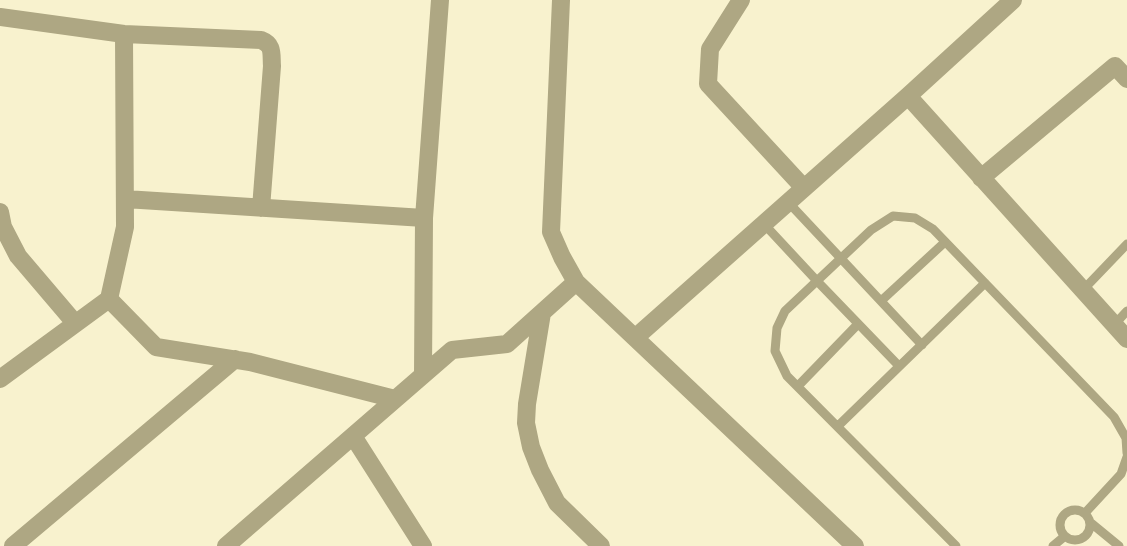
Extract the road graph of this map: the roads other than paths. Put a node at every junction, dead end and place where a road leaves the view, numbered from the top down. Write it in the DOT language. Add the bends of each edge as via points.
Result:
graph roads {
  1 [pos="440,0"];
  2 [pos="561,0"];
  3 [pos="741,0"];
  4 [pos="1010,1"];
  5 [pos="0,17"];
  6 [pos="124,34"];
  7 [pos="1127,79"];
  8 [pos="908,96"];
  9 [pos="981,178"];
  10 [pos="804,188"];
  11 [pos="125,199"];
  12 [pos="788,202"];
  13 [pos="261,208"];
  14 [pos="0,212"];
  15 [pos="424,218"];
  16 [pos="764,224"];
  17 [pos="945,242"];
  18 [pos="1127,244"];
  19 [pos="841,259"];
  20 [pos="817,281"];
  21 [pos="576,282"];
  22 [pos="985,283"];
  23 [pos="1083,290"];
  24 [pos="109,299"];
  25 [pos="881,301"];
  26 [pos="1127,311"];
  27 [pos="542,313"];
  28 [pos="75,323"];
  29 [pos="858,324"];
  30 [pos="1114,325"];
  31 [pos="636,337"];
  32 [pos="1127,339"];
  33 [pos="922,345"];
  34 [pos="235,359"];
  35 [pos="899,366"];
  36 [pos="424,375"];
  37 [pos="0,379"];
  38 [pos="798,386"];
  39 [pos="395,399"];
  40 [pos="838,426"];
  41 [pos="353,436"];
  42 [pos="1127,453"];
  43 [pos="1127,457"];
  44 [pos="1085,513"];
  45 [pos="1091,523"];
  46 [pos="1065,536"];
  47 [pos="1078,543"];
  48 [pos="13,546"];
  49 [pos="226,546"];
  50 [pos="423,546"];
  51 [pos="601,546"];
  52 [pos="855,546"];
  53 [pos="956,546"];
  54 [pos="1053,546"];
  55 [pos="1119,546"];
  1 -- 15 [label="street"];
  2 -- 21 [label="street" via="551,232"];
  3 -- 10 [label="street" via="710,49 708,84"];
  4 -- 8 [label="street"];
  5 -- 6 [label="street"];
  6 -- 11 [label="street"];
  6 -- 13 [label="street" via="267,42 271,49 272,66"];
  7 -- 9 [label="street" via="1115,66"];
  8 -- 9 [label="street"];
  8 -- 10 [label="street"];
  9 -- 23 [label="street"];
  10 -- 12 [label="street"];
  11 -- 13 [label="street"];
  11 -- 24 [label="street" via="125,227"];
  12 -- 16 [label="street"];
  12 -- 19 [label="lane"];
  13 -- 15 [label="street"];
  14 -- 28 [label="street" via="3,227 18,256"];
  15 -- 36 [label="street"];
  16 -- 20 [label="lane"];
  16 -- 31 [label="street"];
  17 -- 19 [label="lane" via="933,229 915,218 893,216 870,230"];
  17 -- 22 [label="lane"];
  17 -- 25 [label="lane"];
  18 -- 23 [label="lane"];
  19 -- 20 [label="lane"];
  19 -- 25 [label="lane"];
  20 -- 29 [label="lane"];
  20 -- 38 [label="lane" via="785,311 777,328 775,351 787,376"];
  21 -- 27 [label="street"];
  21 -- 31 [label="street"];
  22 -- 33 [label="lane"];
  22 -- 42 [label="lane" via="1114,418 1126,438"];
  23 -- 30 [label="street"];
  24 -- 28 [label="street"];
  24 -- 34 [label="street" via="156,347"];
  25 -- 33 [label="lane"];
  26 -- 30 [label="lane"];
  27 -- 36 [label="street" via="507,344 452,350"];
  27 -- 51 [label="street" via="527,404 526,423 531,447 557,503"];
  28 -- 37 [label="street"];
  29 -- 35 [label="lane"];
  29 -- 38 [label="lane"];
  30 -- 32 [label="street"];
  31 -- 52 [label="street"];
  33 -- 35 [label="lane"];
  34 -- 39 [label="street"];
  34 -- 48 [label="street"];
  35 -- 40 [label="lane"];
  36 -- 39 [label="street"];
  38 -- 40 [label="lane"];
  39 -- 41 [label="street"];
  40 -- 53 [label="lane"];
  41 -- 49 [label="street"];
  41 -- 50 [label="street"];
  43 -- 44 [label="lane" via="1121,474"];
  44 -- 45 [label="lane"];
  44 -- 46 [label="lane" via="1074,509 1064,514 1060,525"];
  45 -- 47 [label="lane" via="1087,535"];
  45 -- 55 [label="lane"];
  46 -- 47 [label="lane"];
  46 -- 54 [label="lane"];
}
